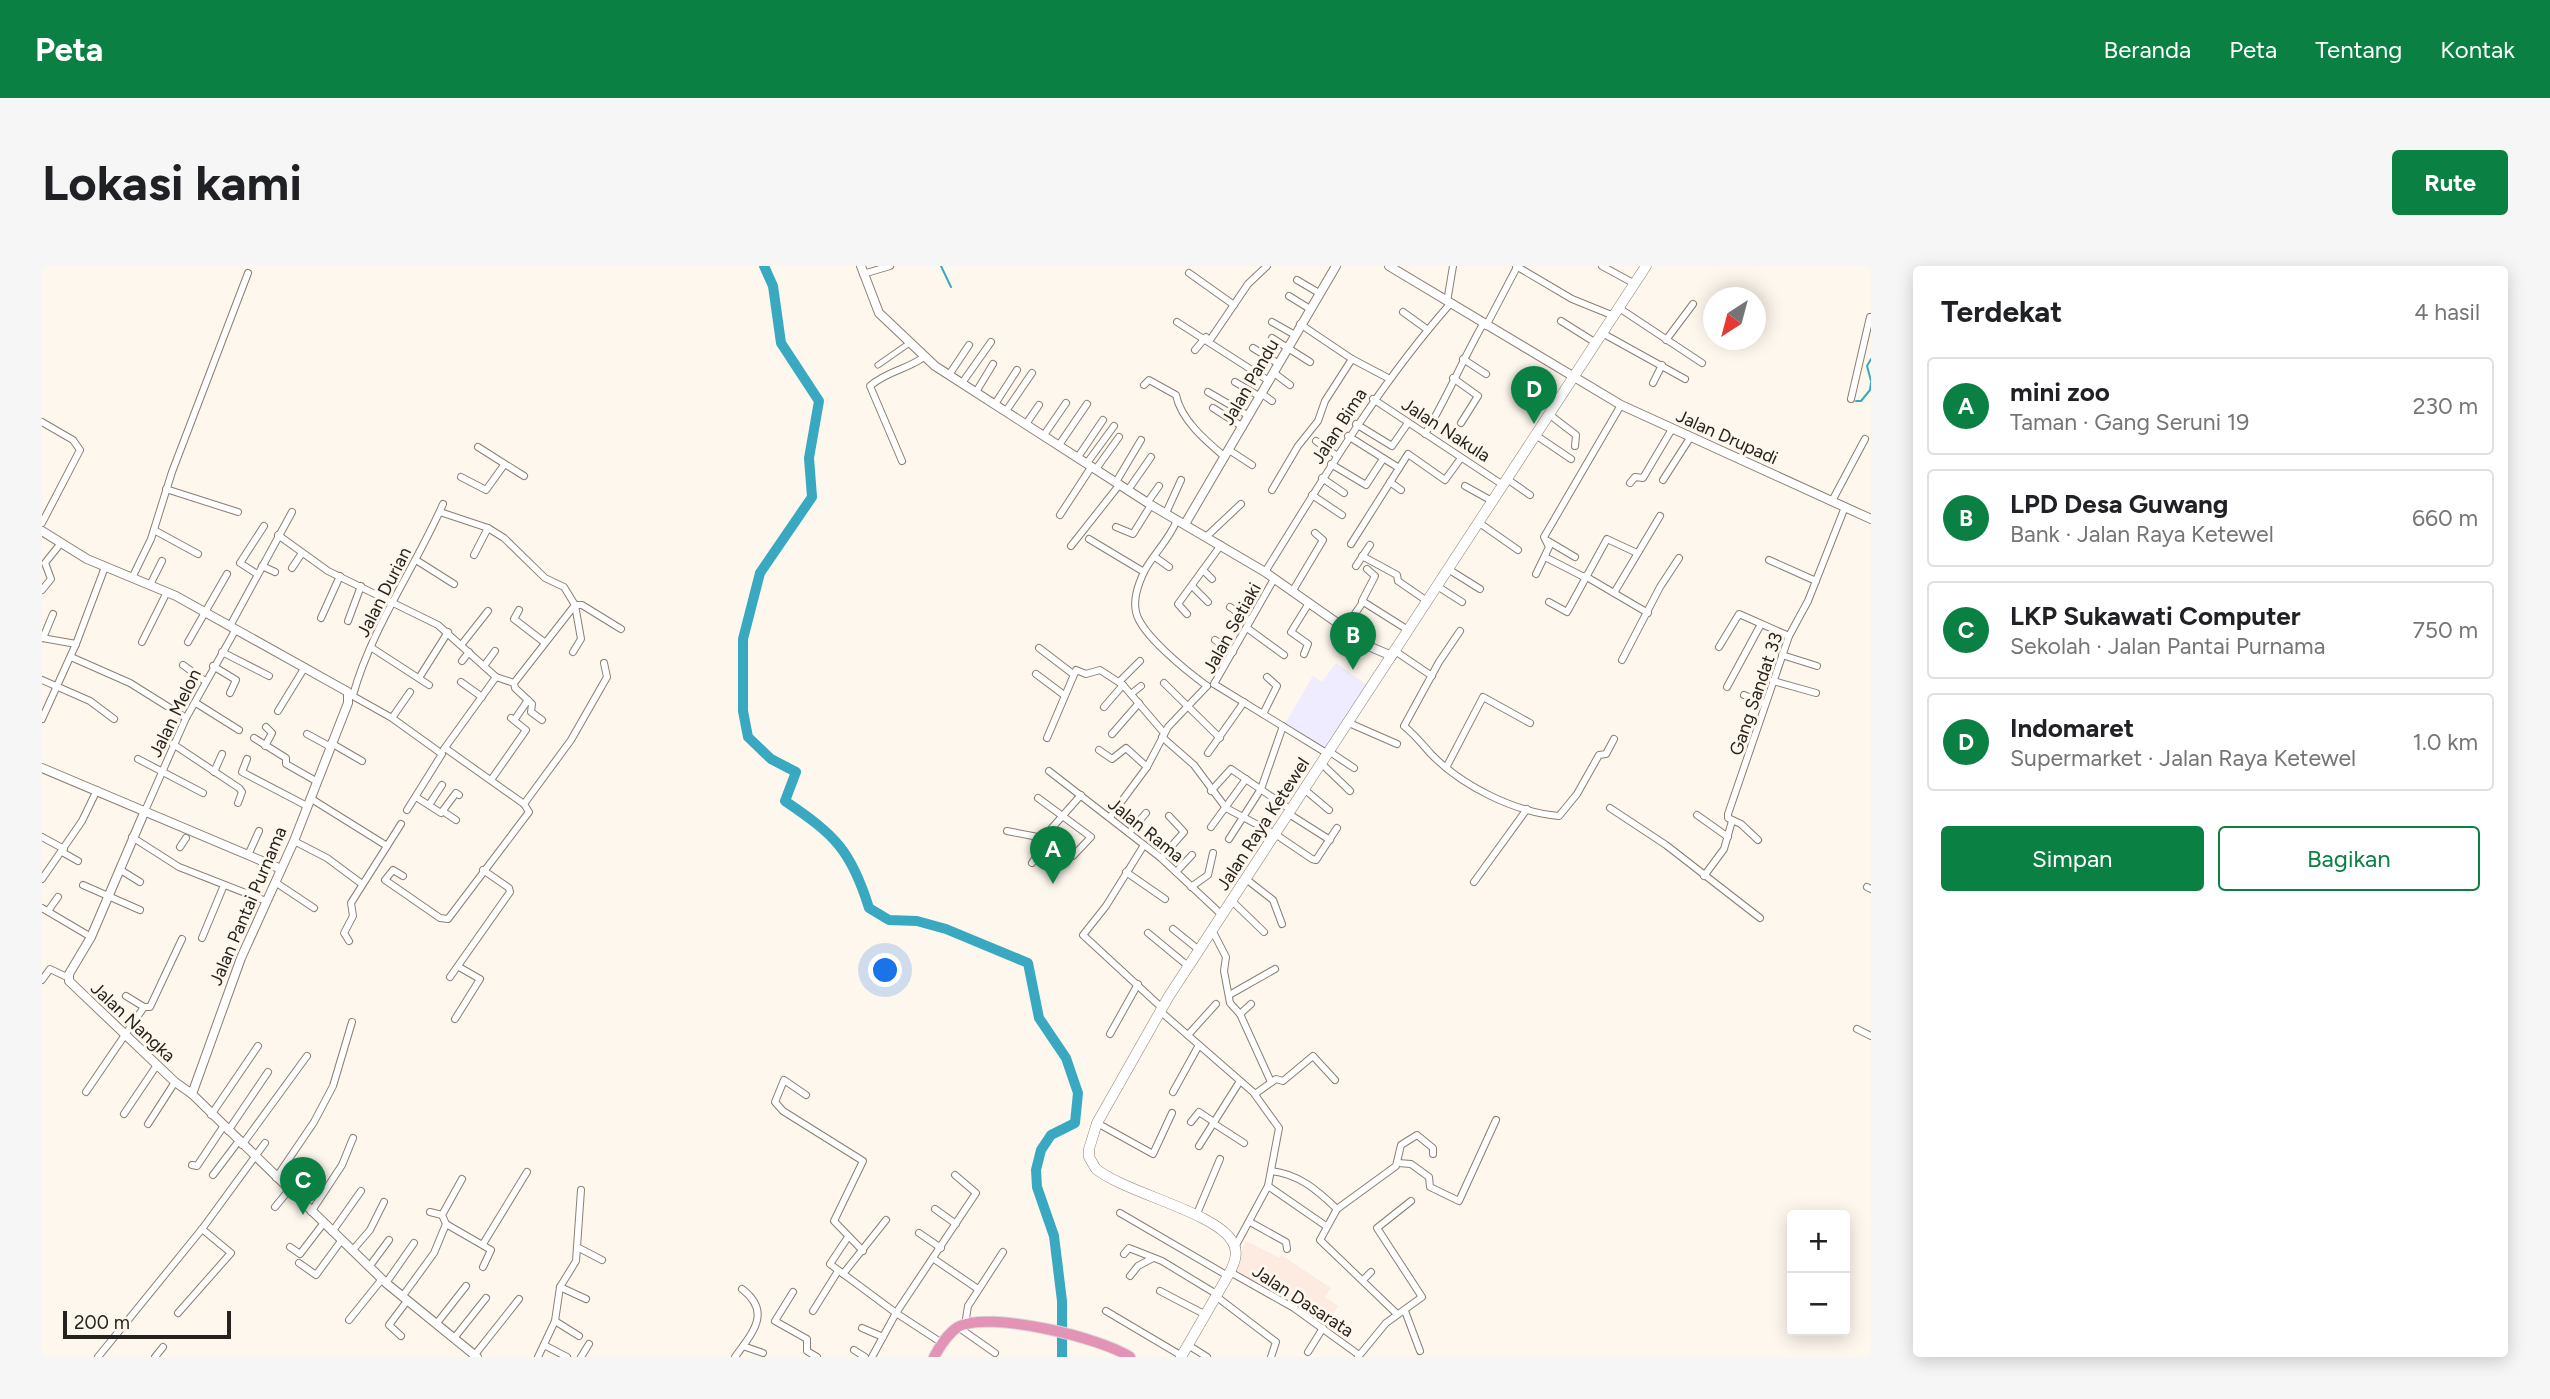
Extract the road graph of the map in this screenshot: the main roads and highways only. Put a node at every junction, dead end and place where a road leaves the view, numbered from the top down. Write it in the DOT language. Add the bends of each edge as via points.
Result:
graph roads {
  1 [pos="1646,266"];
  2 [pos="1182,1356"];
  3 [pos="934,1357"];
  4 [pos="1130,1357"];
  1 -- 2 [label="main road, Jalan Raya Ketewel" via="1188,966 1097,1123 1089,1149 1096,1169 1196,1216 1228,1236 1235,1247 1236,1260"];
  3 -- 4 [label="highway" via="962,1326 1000,1321 1095,1343"];
}
